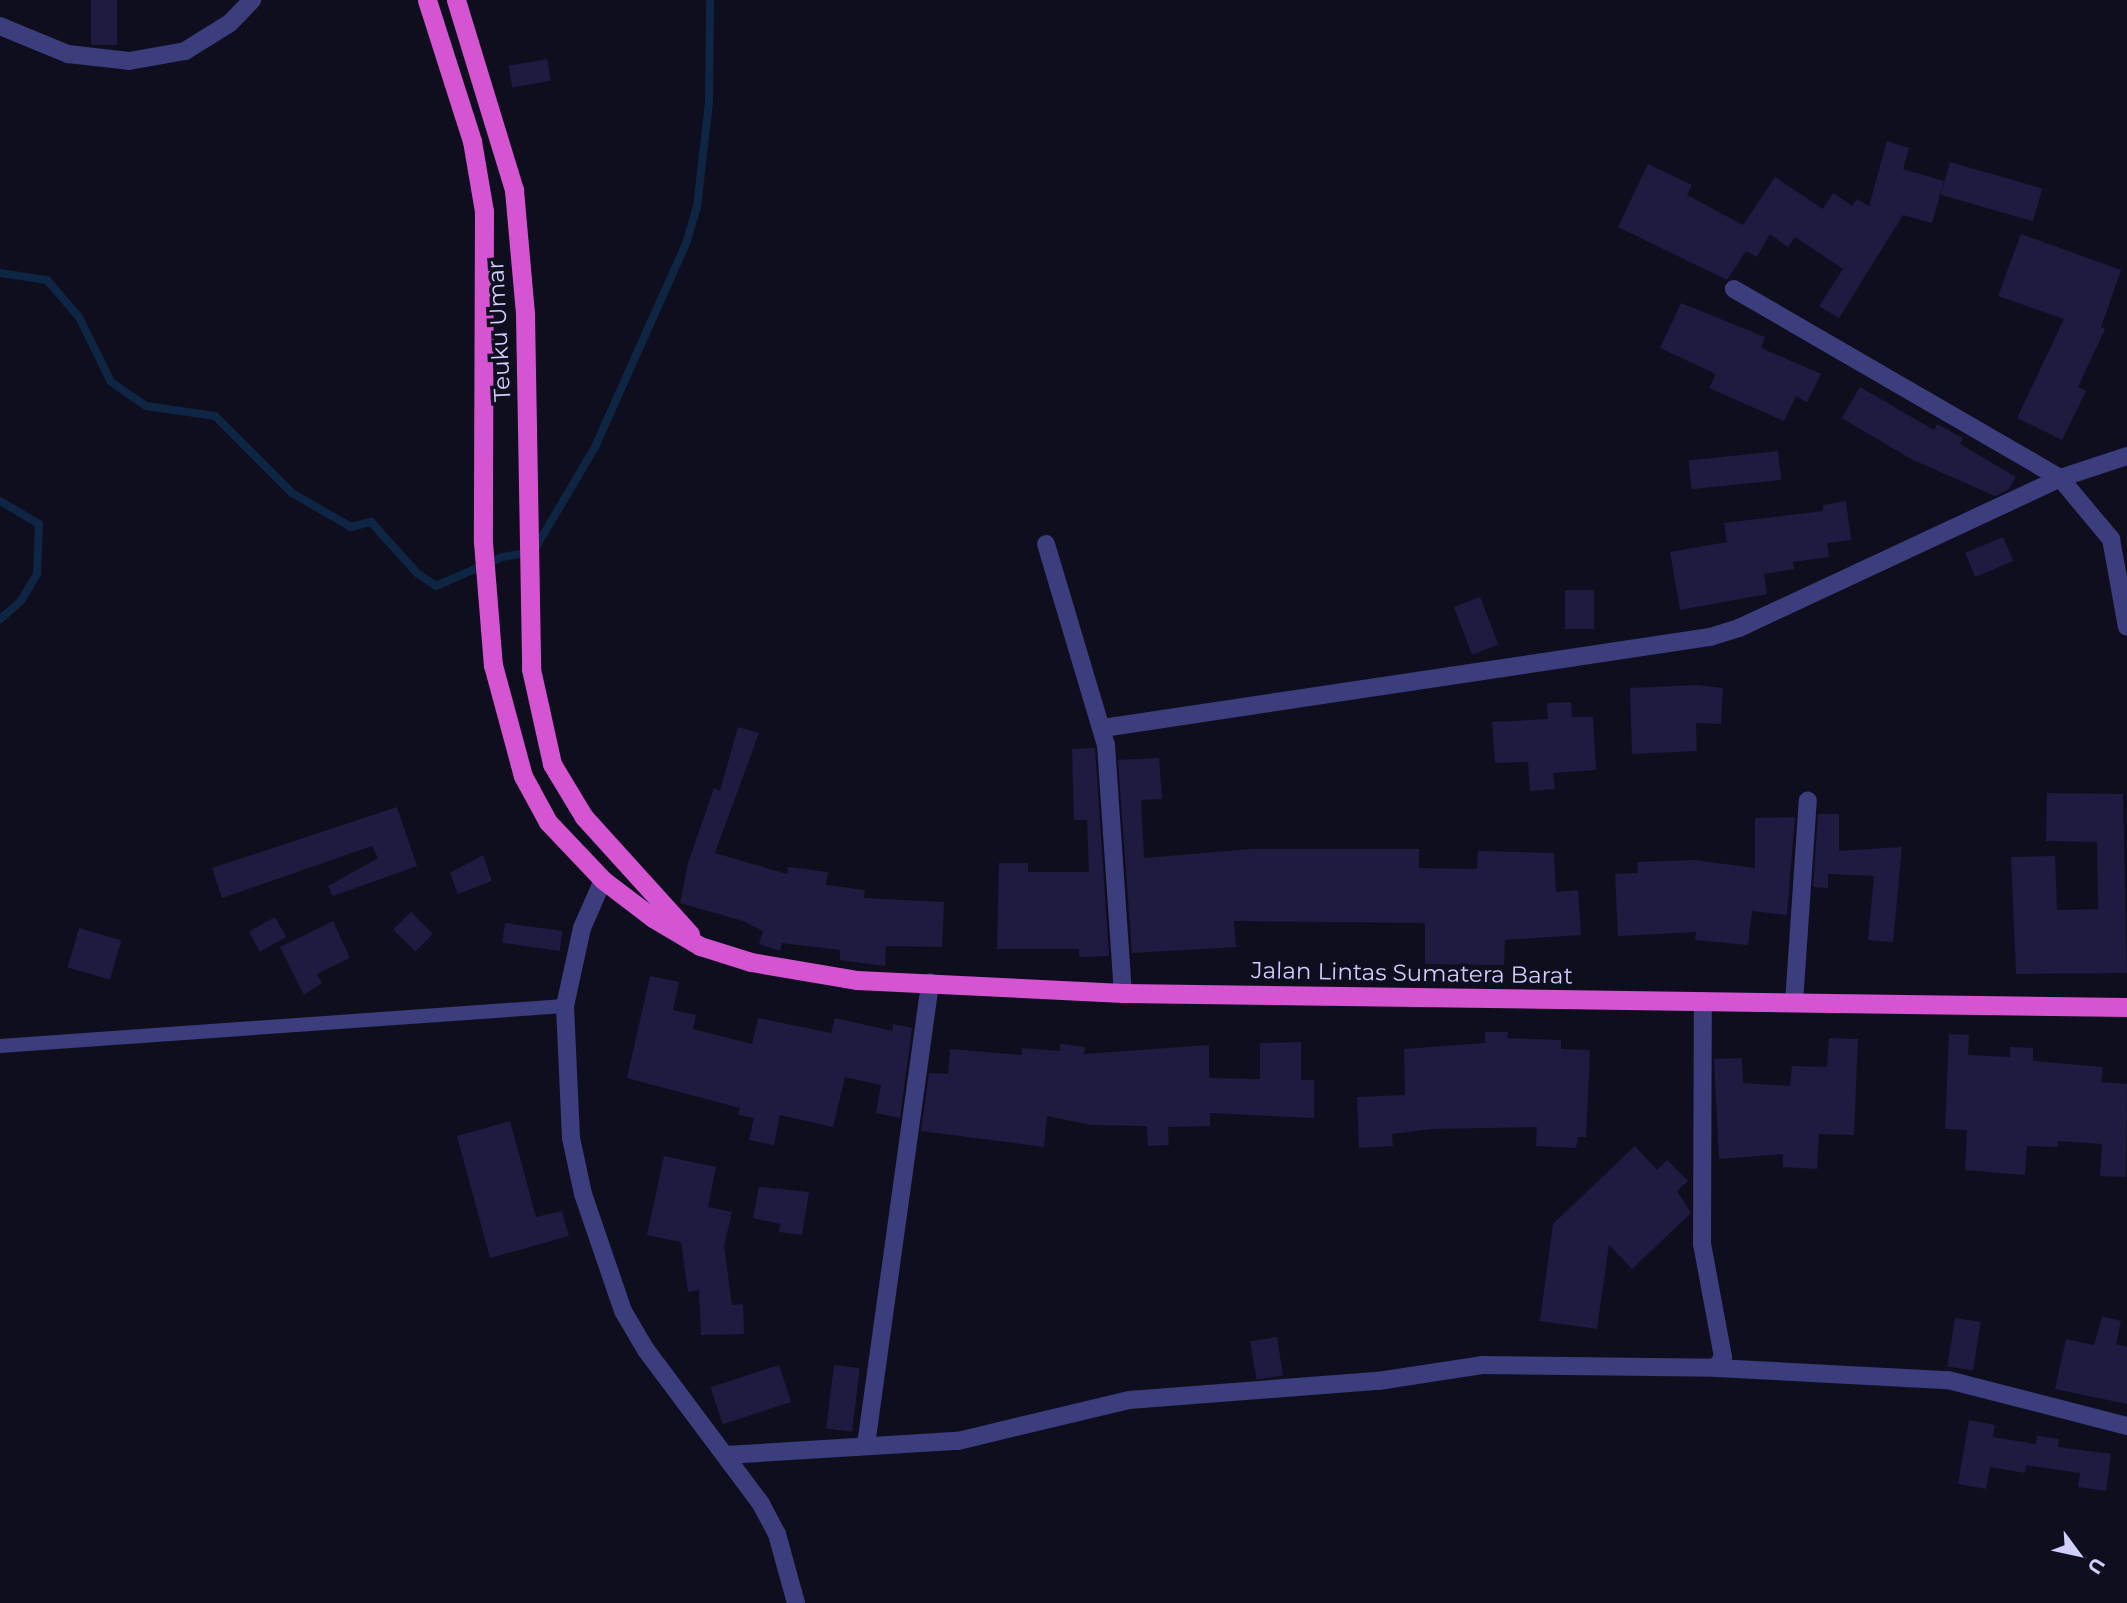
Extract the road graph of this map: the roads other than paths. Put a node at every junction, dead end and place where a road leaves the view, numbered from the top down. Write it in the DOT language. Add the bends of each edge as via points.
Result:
graph roads {
  1 [pos="252,0"];
  2 [pos="427,0"];
  3 [pos="456,0"];
  4 [pos="0,26"];
  5 [pos="1734,289"];
  6 [pos="2127,456"];
  7 [pos="2060,478"];
  8 [pos="1046,544"];
  9 [pos="2127,627"];
  10 [pos="493,665"];
  11 [pos="1103,728"];
  12 [pos="1808,800"];
  13 [pos="603,880"];
  14 [pos="700,946"];
  15 [pos="930,982"];
  16 [pos="1123,993"];
  17 [pos="1703,1001"];
  18 [pos="1794,1003"];
  19 [pos="565,1006"];
  20 [pos="2127,1007"];
  21 [pos="0,1046"];
  22 [pos="1716,1368"];
  23 [pos="2127,1426"];
  24 [pos="866,1445"];
  25 [pos="726,1455"];
  26 [pos="796,1603"];
  1 -- 4 [label="street" via="230,23 185,51 129,61 68,54"];
  2 -- 10 [label="highway, Teuku Umar" via="472,141 484,211 483,542"];
  3 -- 14 [label="highway, Teuku Umar" via="514,190 525,314 531,668 552,764 583,817"];
  5 -- 7 [label="street"];
  6 -- 7 [label="street"];
  7 -- 9 [label="street" via="2111,539"];
  7 -- 11 [label="street" via="1740,628 1710,637"];
  8 -- 11 [label="street"];
  10 -- 13 [label="highway, Jalan Lintas Sumatera Barat" via="523,776 536,802 560,838"];
  11 -- 16 [label="street"];
  12 -- 18 [label="street"];
  13 -- 14 [label="highway, Jalan Lintas Sumatera Barat"];
  13 -- 19 [label="street" via="582,928"];
  14 -- 15 [label="highway, Jalan Lintas Sumatera Barat" via="792,973"];
  15 -- 16 [label="highway, Jalan Lintas Sumatera Barat"];
  15 -- 24 [label="street"];
  16 -- 17 [label="highway, Jalan Lintas Sumatera Barat"];
  17 -- 18 [label="highway, Jalan Lintas Sumatera Barat"];
  17 -- 22 [label="street" via="1702,1244 1723,1357"];
  18 -- 20 [label="highway, Jalan Lintas Sumatera Barat"];
  19 -- 21 [label="lane"];
  19 -- 25 [label="street" via="571,1138 602,1255 646,1350"];
  22 -- 23 [label="street" via="1948,1380"];
  22 -- 24 [label="street" via="1482,1365 1353,1384 1129,1400 969,1440"];
  24 -- 25 [label="street"];
  25 -- 26 [label="street" via="777,1534"];
}
